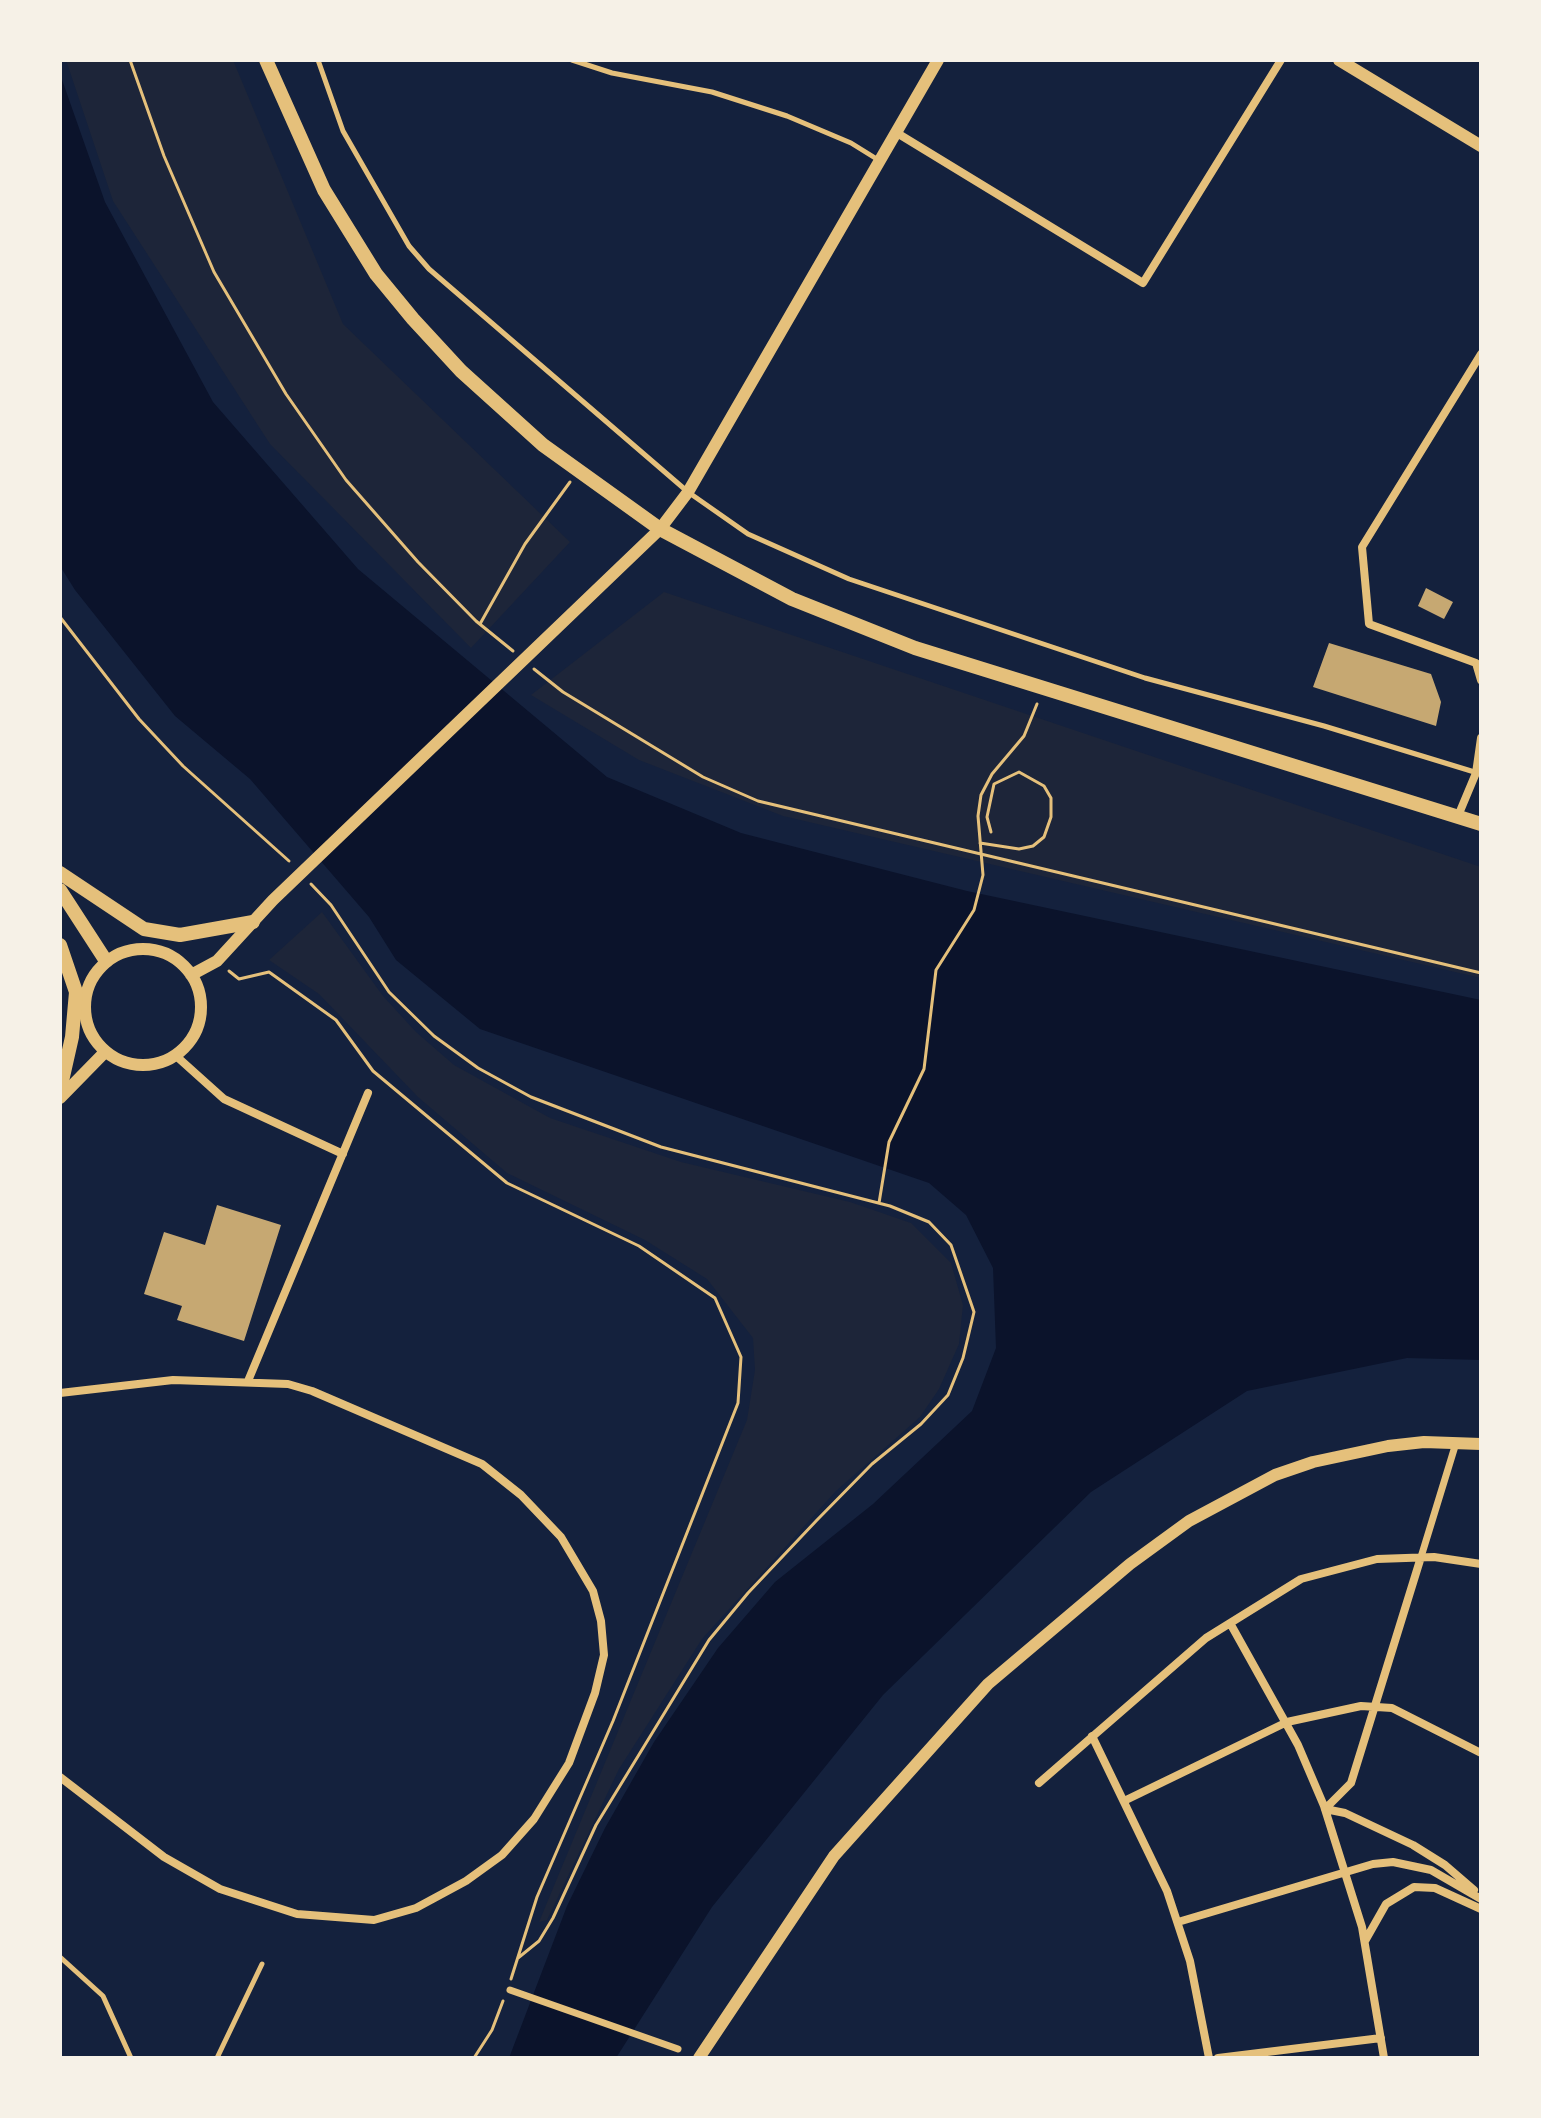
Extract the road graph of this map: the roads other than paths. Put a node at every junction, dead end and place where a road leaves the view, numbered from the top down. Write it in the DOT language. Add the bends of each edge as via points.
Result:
graph roads {
  1 [pos="266,60"];
  2 [pos="318,60"];
  3 [pos="572,60"];
  4 [pos="938,60"];
  5 [pos="1281,60"];
  6 [pos="1339,60"];
  7 [pos="897,133"];
  8 [pos="1481,146"];
  9 [pos="880,161"];
  10 [pos="1481,354"];
  11 [pos="688,492"];
  12 [pos="660,529"];
  13 [pos="1481,680"];
  14 [pos="1481,738"];
  15 [pos="1478,774"];
  16 [pos="1458,816"];
  17 [pos="1481,824"];
  18 [pos="60,873"];
  19 [pos="60,890"];
  20 [pos="253,922"];
  21 [pos="60,945"];
  22 [pos="106,961"];
  23 [pos="191,975"];
  24 [pos="105,1052"];
  25 [pos="175,1055"];
  26 [pos="60,1090"];
  27 [pos="368,1093"];
  28 [pos="60,1098"];
  29 [pos="343,1154"];
  30 [pos="248,1381"];
  31 [pos="60,1393"];
  32 [pos="1456,1443"];
  33 [pos="1481,1444"];
  34 [pos="1421,1557"];
  35 [pos="1481,1564"];
  36 [pos="1230,1623"];
  37 [pos="1375,1707"];
  38 [pos="1287,1722"];
  39 [pos="1092,1736"];
  40 [pos="1481,1753"];
  41 [pos="60,1777"];
  42 [pos="1039,1783"];
  43 [pos="1126,1800"];
  44 [pos="1325,1809"];
  45 [pos="1348,1872"];
  46 [pos="1481,1897"];
  47 [pos="1481,1909"];
  48 [pos="1178,1922"];
  49 [pos="1365,1942"];
  50 [pos="60,1957"];
  51 [pos="262,1964"];
  52 [pos="510,1990"];
  53 [pos="1381,2038"];
  54 [pos="678,2049"];
  55 [pos="131,2058"];
  56 [pos="217,2058"];
  57 [pos="699,2058"];
  58 [pos="1209,2058"];
  59 [pos="1218,2058"];
  60 [pos="1384,2058"];
  1 -- 12 [label="main road" via="324,190 376,274 461,371 578,472"];
  2 -- 11 [label="lane" via="343,131 418,257"];
  3 -- 9 [label="lane" via="712,92 787,116"];
  4 -- 7 [label="street"];
  5 -- 7 [label="street" via="1143,283"];
  6 -- 8 [label="street"];
  7 -- 9 [label="street"];
  9 -- 11 [label="street"];
  10 -- 13 [label="street" via="1362,547 1369,624 1476,663"];
  11 -- 12 [label="street"];
  11 -- 15 [label="lane" via="748,534 849,579 1145,678"];
  12 -- 16 [label="main road" via="835,619 1043,689"];
  12 -- 20 [label="street"];
  14 -- 15 [label="street"];
  15 -- 16 [label="street"];
  16 -- 17 [label="main road"];
  18 -- 20 [label="main road" via="144,929 180,935"];
  19 -- 22 [label="main road"];
  20 -- 23 [label="street" via="217,961"];
  21 -- 26 [label="main road" via="76,992"];
  22 -- 23 [label="street" via="132,950 160,951"];
  22 -- 24 [label="street" via="91,981 84,1006 94,1039"];
  23 -- 25 [label="street" via="201,1007 198,1026"];
  24 -- 25 [label="street" via="139,1065"];
  24 -- 28 [label="street"];
  25 -- 29 [label="street" via="224,1099"];
  27 -- 29 [label="street"];
  29 -- 30 [label="street"];
  30 -- 31 [label="street" via="173,1380"];
  30 -- 41 [label="street" via="312,1391 482,1464 561,1537 593,1591 604,1655 569,1763 534,1819 502,1855 416,1908 363,1921 297,1914 192,1876"];
  32 -- 33 [label="street"];
  32 -- 34 [label="street"];
  32 -- 57 [label="street" via="1388,1446 1275,1475 1189,1521 1119,1572 988,1684 834,1856"];
  34 -- 35 [label="street"];
  34 -- 36 [label="street" via="1377,1559 1322,1571 1278,1590"];
  34 -- 37 [label="street"];
  36 -- 38 [label="street"];
  36 -- 39 [label="street"];
  37 -- 38 [label="street"];
  37 -- 40 [label="street" via="1392,1708"];
  37 -- 44 [label="street" via="1351,1783"];
  38 -- 43 [label="street"];
  38 -- 44 [label="street"];
  39 -- 42 [label="street"];
  39 -- 43 [label="street"];
  43 -- 48 [label="street"];
  44 -- 45 [label="street"];
  44 -- 46 [label="street" via="1413,1845"];
  45 -- 46 [label="street" via="1373,1864 1412,1865"];
  45 -- 48 [label="street"];
  45 -- 49 [label="street"];
  47 -- 49 [label="street" via="1435,1888 1414,1887 1386,1904"];
  48 -- 58 [label="street"];
  49 -- 53 [label="street"];
  50 -- 55 [label="lane" via="103,1996"];
  51 -- 56 [label="lane"];
  52 -- 54 [label="street"];
  53 -- 59 [label="street"];
  53 -- 60 [label="street"];
}
